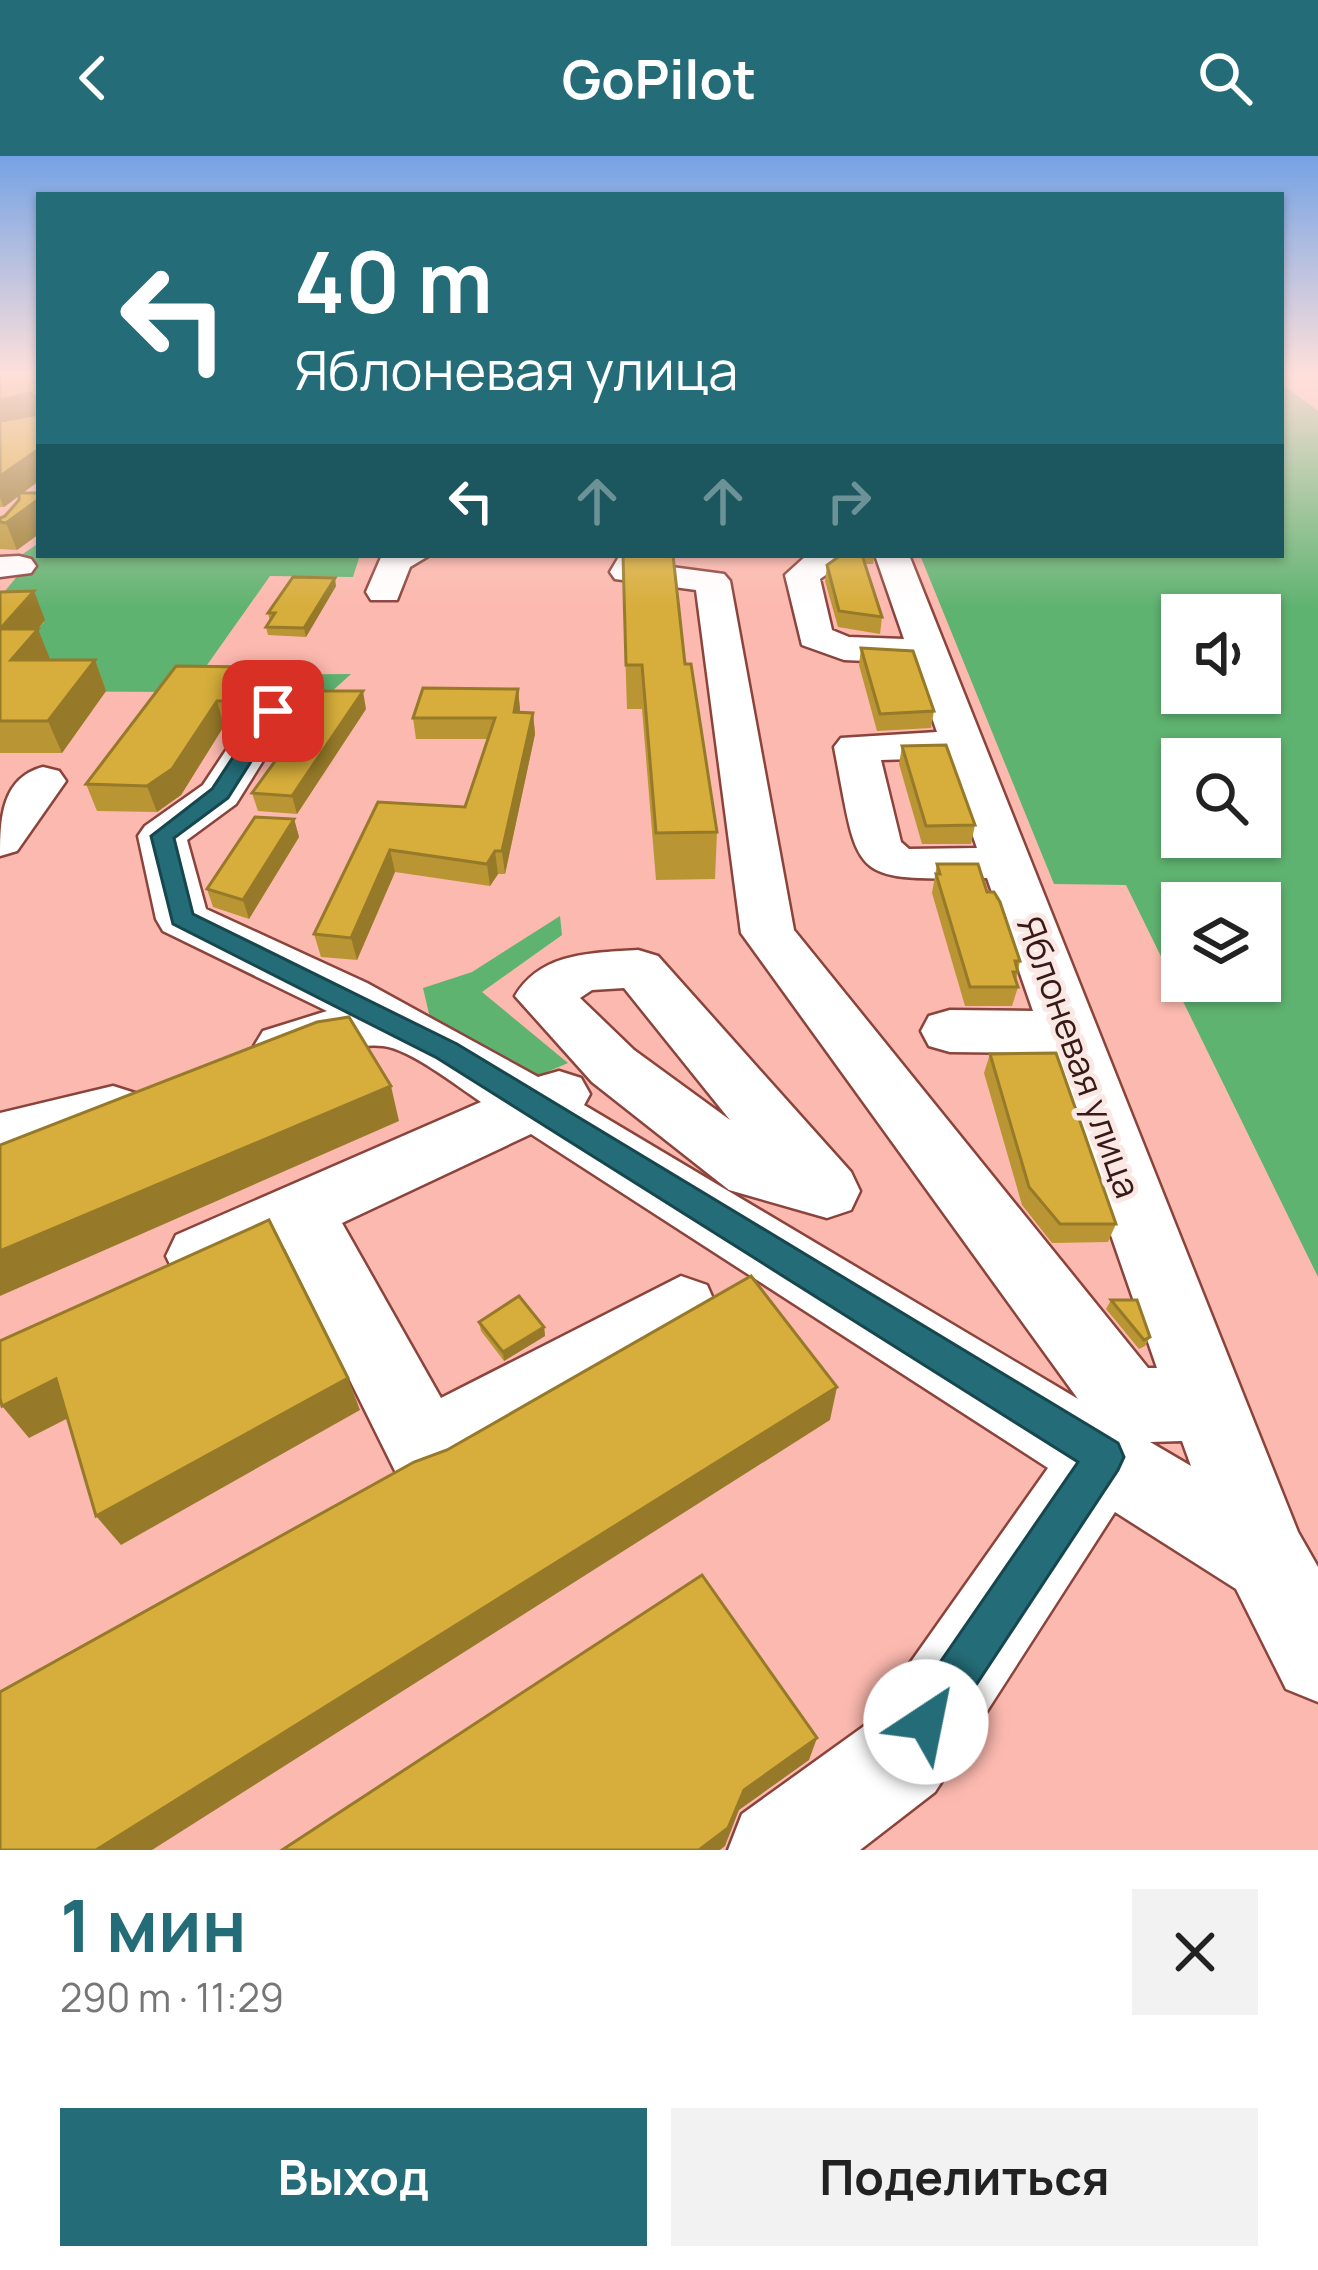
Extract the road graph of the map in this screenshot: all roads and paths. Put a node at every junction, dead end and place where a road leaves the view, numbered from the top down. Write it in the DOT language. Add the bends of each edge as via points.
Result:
graph roads {
  1 [pos="635,558"];
  2 [pos="825,558"];
  3 [pos="893,558"];
  4 [pos="928,652"];
  5 [pos="273,711"];
  6 [pos="962,745"];
  7 [pos="44,781"];
  8 [pos="0,841"];
  9 [pos="1006,863"];
  10 [pos="391,1024"];
  11 [pos="950,1031"];
  12 [pos="1070,1032"];
  13 [pos="231,1066"];
  14 [pos="613,1066"];
  15 [pos="165,1090"];
  16 [pos="533,1108"];
  17 [pos="27,1132"];
  18 [pos="301,1212"];
  19 [pos="150,1279"];
  20 [pos="681,1308"];
  21 [pos="1208,1404"];
  22 [pos="1104,1457"];
  23 [pos="1266,1559"];
  24 [pos="1318,1657"];
  25 [pos="778,1850"];
  1 -- 21 [label="street" via="627,572 712,581 768,933 1129,1405"];
  2 -- 4 [label="street" via="802,575 815,637 844,648"];
  3 -- 4 [label="street, Яблоневая улица"];
  4 -- 6 [label="street, Яблоневая улица"];
  5 -- 10 [label="street, Яблоневая улица" via="220,794 162,836 182,919"];
  6 -- 9 [label="street, Яблоневая улица"];
  6 -- 9 [label="street" via="856,747 878,848 897,864"];
  7 -- 8 [label="street"];
  9 -- 12 [label="street, Яблоневая улица"];
  10 -- 13 [label="street" via="319,1033"];
  10 -- 16 [label="street, Яблоневая улица"];
  11 -- 12 [label="street"];
  12 -- 21 [label="street, Яблоневая улица"];
  14 -- 16 [label="street"];
  15 -- 17 [label="street"];
  16 -- 18 [label="street"];
  16 -- 22 [label="street, Яблоневая улица"];
  18 -- 19 [label="street"];
  18 -- 20 [label="street" via="426,1449"];
  21 -- 23 [label="street, Яблоневая улица"];
  22 -- 23 [label="street, Яблоневая улица"];
  22 -- 25 [label="street" via="901,1758"];
  23 -- 24 [label="street, Яблоневая улица"];
}
